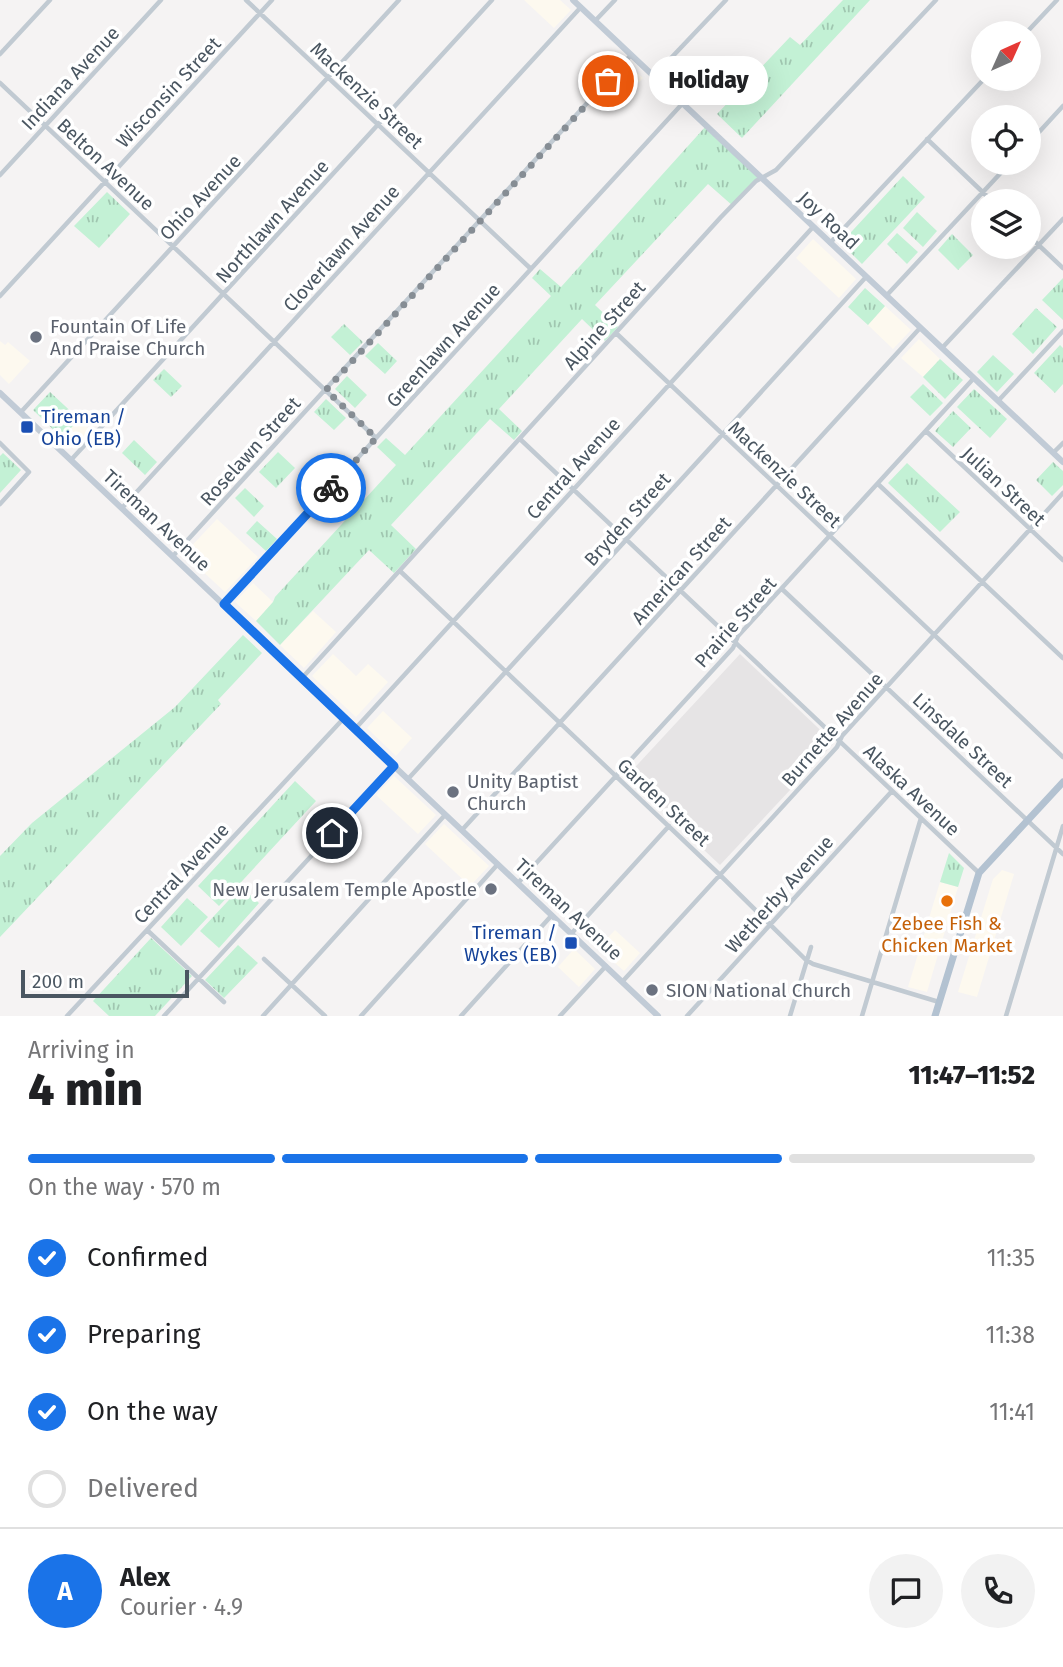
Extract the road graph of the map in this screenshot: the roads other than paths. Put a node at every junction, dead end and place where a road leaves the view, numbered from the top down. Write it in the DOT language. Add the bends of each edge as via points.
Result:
graph roads {
  1 [pos="50,0"];
  2 [pos="161,0"];
  3 [pos="246,0"];
  4 [pos="272,0"];
  5 [pos="399,0"];
  6 [pos="492,0"];
  7 [pos="573,0"];
  8 [pos="615,0"];
  9 [pos="726,0"];
  10 [pos="936,0"];
  11 [pos="1057,0"];
  12 [pos="580,7"];
  13 [pos="260,13"];
  14 [pos="595,21"];
  15 [pos="1037,21"];
  16 [pos="0,54"];
  17 [pos="631,55"];
  18 [pos="654,76"];
  19 [pos="328,78"];
  20 [pos="0,83"];
  21 [pos="973,91"];
  22 [pos="682,104"];
  23 [pos="1063,106"];
  24 [pos="45,125"];
  25 [pos="378,125"];
  26 [pos="1041,130"];
  27 [pos="927,139"];
  28 [pos="429,173"];
  29 [pos="0,175"];
  30 [pos="999,175"];
  31 [pos="762,179"];
  32 [pos="105,182"];
  33 [pos="980,189"];
  34 [pos="986,189"];
  35 [pos="971,205"];
  36 [pos="1063,219"];
  37 [pos="480,221"];
  38 [pos="813,227"];
  39 [pos="830,243"];
  40 [pos="1041,243"];
  41 [pos="173,247"];
  42 [pos="1041,247"];
  43 [pos="1026,259"];
  44 [pos="1063,268"];
  45 [pos="531,269"];
  46 [pos="866,277"];
  47 [pos="224,294"];
  48 [pos="0,296"];
  49 [pos="886,296"];
  50 [pos="920,328"];
  51 [pos="1063,331"];
  52 [pos="616,333"];
  53 [pos="275,342"];
  54 [pos="942,348"];
  55 [pos="974,378"];
  56 [pos="669,384"];
  57 [pos="326,390"];
  58 [pos="0,393"];
  59 [pos="998,401"];
  60 [pos="21,412"];
  61 [pos="926,431"];
  62 [pos="723,435"];
  63 [pos="376,438"];
  64 [pos="520,439"];
  65 [pos="0,443"];
  66 [pos="1063,443"];
  67 [pos="1053,453"];
  68 [pos="71,460"];
  69 [pos="1063,463"];
  70 [pos="878,484"];
  71 [pos="776,486"];
  72 [pos="573,489"];
  73 [pos="1063,494"];
  74 [pos="0,504"];
  75 [pos="122,508"];
  76 [pos="1030,530"];
  77 [pos="830,536"];
  78 [pos="627,540"];
  79 [pos="173,556"];
  80 [pos="1063,561"];
  81 [pos="400,571"];
  82 [pos="982,582"];
  83 [pos="782,589"];
  84 [pos="681,590"];
  85 [pos="224,604"];
  86 [pos="453,622"];
  87 [pos="934,635"];
  88 [pos="735,642"];
  89 [pos="1063,658"];
  90 [pos="506,672"];
  91 [pos="302,678"];
  92 [pos="886,687"];
  93 [pos="344,718"];
  94 [pos="560,723"];
  95 [pos="355,729"];
  96 [pos="840,741"];
  97 [pos="1063,757"];
  98 [pos="394,766"];
  99 [pos="616,776"];
  100 [pos="408,779"];
  101 [pos="1063,782"];
  102 [pos="892,791"];
  103 [pos="445,814"];
  104 [pos="921,818"];
  105 [pos="1027,820"];
  106 [pos="669,826"];
  107 [pos="1063,826"];
  108 [pos="462,830"];
  109 [pos="1056,848"];
  110 [pos="1063,854"];
  111 [pos="498,864"];
  112 [pos="979,873"];
  113 [pos="720,875"];
  114 [pos="518,883"];
  115 [pos="552,915"];
  116 [pos="771,924"];
  117 [pos="147,930"];
  118 [pos="571,934"];
  119 [pos="811,947"];
  120 [pos="264,959"];
  121 [pos="806,960"];
  122 [pos="606,966"];
  123 [pos="199,978"];
  124 [pos="622,982"];
  125 [pos="872,982"];
  126 [pos="292,984"];
  127 [pos="225,1002"];
  128 [pos="940,1002"];
  129 [pos="67,1016"];
  130 [pos="164,1016"];
  131 [pos="263,1016"];
  132 [pos="326,1016"];
  133 [pos="361,1016"];
  134 [pos="461,1016"];
  135 [pos="560,1016"];
  136 [pos="658,1016"];
  137 [pos="687,1016"];
  138 [pos="790,1016"];
  139 [pos="862,1016"];
  140 [pos="935,1016"];
  141 [pos="1006,1016"];
  1 -- 16 [label="street"];
  2 -- 24 [label="street, Indiana Avenue"];
  3 -- 13 [label="street, Mackenzie Street"];
  4 -- 13 [label="street, Wisconsin Street"];
  5 -- 19 [label="street, Ohio Avenue"];
  6 -- 25 [label="street, Northlawn Avenue"];
  7 -- 12 [label="street, Joy Road"];
  8 -- 14 [label="street"];
  9 -- 18 [label="street"];
  10 -- 31 [label="street, Alpine Street" via="776,170"];
  11 -- 15 [label="street"];
  12 -- 14 [label="street, Joy Road"];
  12 -- 28 [label="street, Cloverlawn Avenue"];
  13 -- 19 [label="street, Mackenzie Street"];
  13 -- 32 [label="street, Wisconsin Street"];
  14 -- 17 [label="street, Joy Road"];
  17 -- 18 [label="street, Joy Road"];
  17 -- 37 [label="street, Roselawn Street"];
  18 -- 22 [label="street, Joy Road"];
  19 -- 25 [label="street, Mackenzie Street"];
  19 -- 41 [label="street, Ohio Avenue"];
  20 -- 24 [label="street, Belton Avenue"];
  21 -- 27 [label="street"];
  22 -- 31 [label="street, Joy Road"];
  22 -- 45 [label="street, Greenlawn Avenue"];
  23 -- 26 [label="street"];
  24 -- 29 [label="street, Indiana Avenue"];
  24 -- 32 [label="street, Belton Avenue"];
  25 -- 28 [label="street, Mackenzie Street"];
  25 -- 47 [label="street, Northlawn Avenue"];
  27 -- 33 [label="street"];
  27 -- 39 [label="street"];
  28 -- 37 [label="street, Mackenzie Street"];
  28 -- 53 [label="street, Cloverlawn Avenue"];
  30 -- 34 [label="street"];
  31 -- 38 [label="street, Joy Road"];
  31 -- 52 [label="street, Alpine Street" via="721,217"];
  32 -- 41 [label="street, Belton Avenue"];
  32 -- 48 [label="street, Wisconsin Street"];
  35 -- 49 [label="street"];
  36 -- 40 [label="street"];
  37 -- 45 [label="street, Mackenzie Street"];
  37 -- 57 [label="street, Roselawn Street"];
  38 -- 39 [label="street, Joy Road"];
  38 -- 56 [label="street, Central Avenue"];
  39 -- 46 [label="street, Joy Road"];
  41 -- 47 [label="street, Belton Avenue"];
  41 -- 60 [label="street, Ohio Avenue"];
  42 -- 44 [label="street"];
  43 -- 54 [label="street"];
  45 -- 63 [label="street, Greenlawn Avenue"];
  46 -- 49 [label="street, Joy Road"];
  46 -- 62 [label="street, Bryden Street"];
  47 -- 53 [label="street, Belton Avenue"];
  47 -- 68 [label="street, Northlawn Avenue"];
  49 -- 50 [label="street, Joy Road"];
  50 -- 54 [label="street, Joy Road"];
  50 -- 71 [label="street, American Street"];
  51 -- 59 [label="street"];
  52 -- 56 [label="street, Mackenzie Street"];
  52 -- 64 [label="street, Alpine Street"];
  53 -- 57 [label="street, Belton Avenue"];
  53 -- 75 [label="street, Cloverlawn Avenue"];
  54 -- 55 [label="street, Joy Road"];
  55 -- 59 [label="street, Joy Road"];
  55 -- 61 [label="street, Prairie Street"];
  56 -- 62 [label="street, Mackenzie Street"];
  56 -- 72 [label="street, Central Avenue"];
  57 -- 63 [label="street, Belton Avenue"];
  57 -- 79 [label="street, Roselawn Street"];
  58 -- 60 [label="street, Tireman Avenue"];
  59 -- 67 [label="street, Joy Road"];
  60 -- 68 [label="street, Tireman Avenue"];
  61 -- 70 [label="street, Prairie Street"];
  61 -- 76 [label="street, Julian Street"];
  62 -- 71 [label="street, Mackenzie Street"];
  62 -- 78 [label="street, Bryden Street"];
  63 -- 85 [label="street, Greenlawn Avenue"];
  64 -- 72 [label="street, Alaska Avenue"];
  64 -- 81 [label="street, Alpine Street"];
  65 -- 74 [label="street" via="29,472"];
  66 -- 67 [label="street"];
  67 -- 69 [label="street, Joy Road"];
  68 -- 75 [label="street, Tireman Avenue"];
  70 -- 77 [label="street, Prairie Street"];
  70 -- 82 [label="street"];
  71 -- 77 [label="street, Mackenzie Street"];
  71 -- 84 [label="street, American Street"];
  72 -- 78 [label="street, Alaska Avenue"];
  72 -- 86 [label="street, Central Avenue"];
  73 -- 76 [label="street, Burnette Avenue"];
  75 -- 79 [label="street, Tireman Avenue"];
  76 -- 80 [label="street, Julian Street"];
  76 -- 82 [label="street, Burnette Avenue"];
  77 -- 83 [label="street, Prairie Street"];
  77 -- 87 [label="street, Mackenzie Street"];
  78 -- 84 [label="street, Alaska Avenue"];
  78 -- 90 [label="street, Bryden Street"];
  79 -- 85 [label="street, Tireman Avenue"];
  81 -- 86 [label="street, Garden Street"];
  81 -- 91 [label="street, Alpine Street"];
  82 -- 87 [label="street, Burnette Avenue"];
  82 -- 89 [label="street"];
  83 -- 88 [label="street, Prairie Street"];
  83 -- 92 [label="street, Linsdale Street"];
  84 -- 88 [label="street, Alaska Avenue"];
  84 -- 94 [label="street, American Street"];
  85 -- 91 [label="street, Tireman Avenue"];
  86 -- 90 [label="street, Garden Street"];
  86 -- 95 [label="street, Central Avenue"];
  87 -- 92 [label="street, Burnette Avenue"];
  87 -- 97 [label="street, Mackenzie Street"];
  88 -- 96 [label="street, Alaska Avenue"];
  88 -- 99 [label="street, Prairie Street"];
  90 -- 94 [label="street, Garden Street"];
  90 -- 100 [label="street, Bryden Street"];
  91 -- 93 [label="street, Tireman Avenue"];
  92 -- 96 [label="street, Burnette Avenue"];
  92 -- 105 [label="street, Linsdale Street"];
  93 -- 95 [label="street, Tireman Avenue"];
  93 -- 117 [label="street, Central Avenue"];
  94 -- 99 [label="street, Garden Street"];
  94 -- 108 [label="street, American Street"];
  95 -- 98 [label="street, Tireman Avenue"];
  96 -- 102 [label="street, Alaska Avenue"];
  96 -- 113 [label="street, Burnette Avenue"];
  98 -- 100 [label="street, Tireman Avenue"];
  98 -- 123 [label="street"];
  99 -- 106 [label="street, Garden Street"];
  99 -- 114 [label="street, Prairie Street"];
  100 -- 103 [label="street, Tireman Avenue"];
  101 -- 105 [label="main road"];
  102 -- 104 [label="street, Alaska Avenue"];
  102 -- 116 [label="street, Wetherby Avenue"];
  103 -- 108 [label="street, Tireman Avenue"];
  103 -- 126 [label="street"];
  104 -- 112 [label="street, Alaska Avenue"];
  104 -- 125 [label="street"];
  105 -- 109 [label="street, Linsdale Street"];
  105 -- 112 [label="main road"];
  106 -- 113 [label="street, Garden Street"];
  106 -- 118 [label="street"];
  107 -- 109 [label="street"];
  108 -- 111 [label="street, Tireman Avenue"];
  109 -- 110 [label="street, Linsdale Street"];
  109 -- 141 [label="street"];
  111 -- 114 [label="street, Tireman Avenue"];
  111 -- 133 [label="street"];
  112 -- 128 [label="main road"];
  113 -- 116 [label="street, Garden Street"];
  113 -- 124 [label="street, Burnette Avenue"];
  114 -- 115 [label="street, Tireman Avenue"];
  115 -- 118 [label="street, Tireman Avenue"];
  115 -- 134 [label="street"];
  116 -- 121 [label="street, Garden Street"];
  116 -- 137 [label="street, Wetherby Avenue"];
  117 -- 123 [label="street"];
  117 -- 129 [label="street, Central Avenue"];
  118 -- 122 [label="street, Tireman Avenue"];
  119 -- 121 [label="street"];
  120 -- 126 [label="street"];
  121 -- 125 [label="street, Garden Street"];
  121 -- 138 [label="street"];
  122 -- 124 [label="street, Tireman Avenue"];
  122 -- 135 [label="street"];
  123 -- 127 [label="street"];
  123 -- 130 [label="street"];
  124 -- 136 [label="street, Tireman Avenue"];
  125 -- 128 [label="street, Garden Street"];
  125 -- 139 [label="street"];
  126 -- 131 [label="street"];
  126 -- 132 [label="street"];
  128 -- 140 [label="main road"];
}
